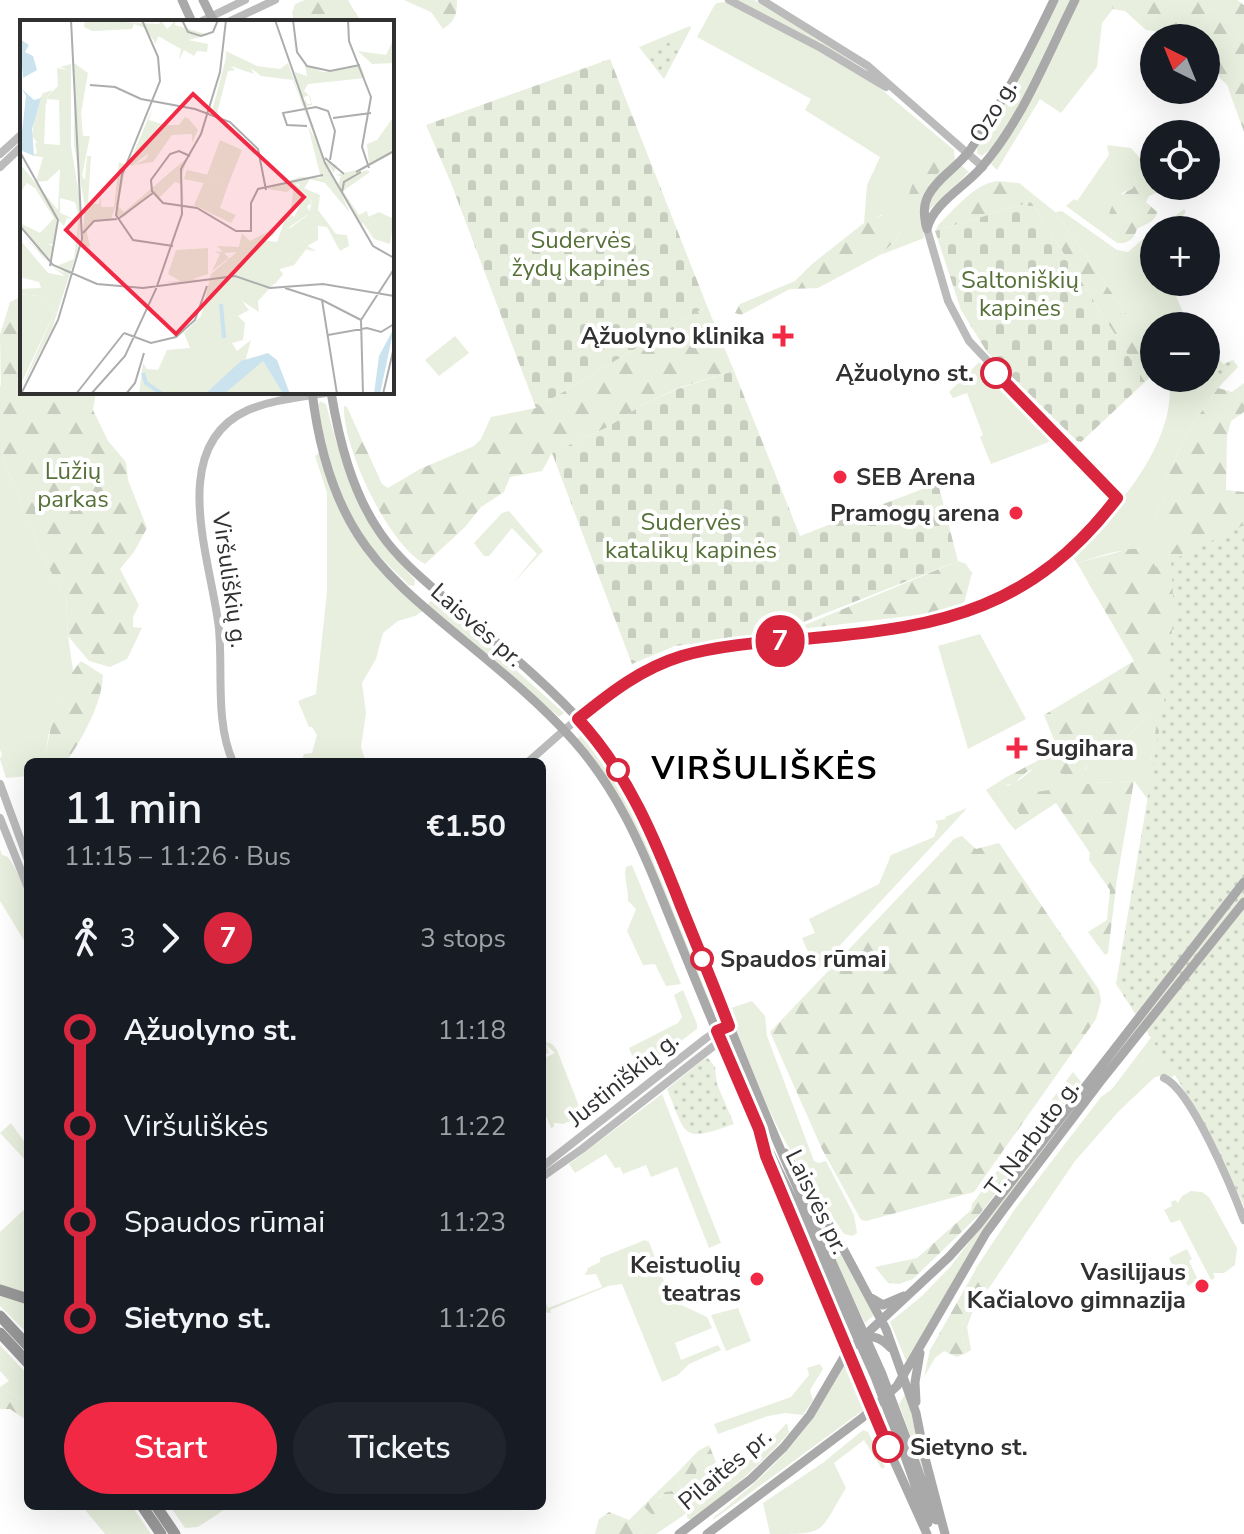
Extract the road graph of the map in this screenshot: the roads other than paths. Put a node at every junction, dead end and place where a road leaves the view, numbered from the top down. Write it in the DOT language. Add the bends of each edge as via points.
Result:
graph roads {
  1 [pos="182,0"];
  2 [pos="203,0"];
  3 [pos="245,0"];
  4 [pos="275,0"];
  5 [pos="729,0"];
  6 [pos="762,0"];
  7 [pos="1054,0"];
  8 [pos="1075,0"];
  9 [pos="212,19"];
  10 [pos="191,20"];
  11 [pos="232,20"];
  12 [pos="904,98"];
  13 [pos="20,136"];
  14 [pos="20,148"];
  15 [pos="0,154"];
  16 [pos="967,154"];
  17 [pos="0,167"];
  18 [pos="983,167"];
  19 [pos="927,229"];
  20 [pos="312,394"];
  21 [pos="331,394"];
  22 [pos="425,581"];
  23 [pos="410,595"];
  24 [pos="578,719"];
  25 [pos="564,731"];
  26 [pos="232,758"];
  27 [pos="533,758"];
  28 [pos="0,784"];
  29 [pos="0,818"];
  30 [pos="24,849"];
  31 [pos="24,878"];
  32 [pos="1244,882"];
  33 [pos="1244,902"];
  34 [pos="729,1026"];
  35 [pos="718,1036"];
  36 [pos="1164,1078"];
  37 [pos="759,1129"];
  38 [pos="771,1132"];
  39 [pos="546,1164"];
  40 [pos="546,1174"];
  41 [pos="1244,1220"];
  42 [pos="827,1262"];
  43 [pos="920,1285"];
  44 [pos="0,1290"];
  45 [pos="869,1295"];
  46 [pos="24,1298"];
  47 [pos="0,1316"];
  48 [pos="881,1320"];
  49 [pos="0,1333"];
  50 [pos="24,1342"];
  51 [pos="857,1342"];
  52 [pos="924,1342"];
  53 [pos="847,1352"];
  54 [pos="895,1354"];
  55 [pos="24,1359"];
  56 [pos="904,1376"];
  57 [pos="859,1382"];
  58 [pos="888,1395"];
  59 [pos="871,1410"];
  60 [pos="916,1413"];
  61 [pos="911,1461"];
  62 [pos="145,1510"];
  63 [pos="159,1510"];
  64 [pos="711,1510"];
  65 [pos="718,1526"];
  66 [pos="161,1534"];
  67 [pos="175,1534"];
  68 [pos="679,1534"];
  69 [pos="707,1534"];
  70 [pos="929,1534"];
  71 [pos="944,1534"];
  1 -- 10 [label="main road"];
  2 -- 9 [label="main road"];
  3 -- 9 [label="main road"];
  4 -- 11 [label="main road"];
  5 -- 12 [label="main road"];
  6 -- 12 [label="main road" via="868,66"];
  7 -- 16 [label="main road, Ozo g." via="1000,104"];
  8 -- 18 [label="main road, Ozo g." via="1029,94"];
  12 -- 16 [label="main road"];
  13 -- 15 [label="main road"];
  14 -- 17 [label="main road"];
  16 -- 18 [label="main road"];
  16 -- 19 [label="main road, Ozo g." via="930,193 924,214"];
  18 -- 19 [label="main road, Ozo g." via="933,215"];
  19 -- 24 [label="main road" via="948,301 969,341 1117,498 1065,554 1017,589 980,607 917,626 681,657 625,683"];
  20 -- 23 [label="main road, Laisvės pr." via="328,468 348,518"];
  20 -- 26 [label="main road, Viršuliškių g." via="237,416 215,436 201,474 199,515"];
  21 -- 22 [label="main road, Laisvės pr." via="360,497 380,533"];
  22 -- 23 [label="main road"];
  22 -- 24 [label="main road, Laisvės pr."];
  23 -- 25 [label="main road, Laisvės pr."];
  24 -- 25 [label="main road"];
  24 -- 34 [label="main road, Laisvės pr." via="638,804"];
  25 -- 27 [label="main road"];
  25 -- 35 [label="main road, Laisvės pr." via="606,783 645,854"];
  28 -- 30 [label="main road"];
  29 -- 31 [label="main road"];
  32 -- 43 [label="main road, T. Narbuto g." via="978,1225"];
  33 -- 52 [label="main road, T. Narbuto g." via="999,1215"];
  34 -- 35 [label="main road, Justiniškių g."];
  34 -- 38 [label="main road, Laisvės pr."];
  35 -- 37 [label="main road, Laisvės pr."];
  35 -- 39 [label="main road, Justiniškių g."];
  35 -- 40 [label="main road, Justiniškių g."];
  36 -- 41 [label="main road" via="1173,1083 1199,1124"];
  37 -- 42 [label="main road, Laisvės pr."];
  37 -- 53 [label="main road"];
  38 -- 42 [label="main road, Laisvės pr."];
  38 -- 45 [label="main road, Laisvės pr."];
  42 -- 61 [label="main road, Laisvės pr., bridge"];
  43 -- 45 [label="main road" via="886,1305"];
  43 -- 48 [label="main road, T. Narbuto g."];
  44 -- 46 [label="highway"];
  45 -- 48 [label="main road, Laisvės pr."];
  47 -- 50 [label="highway"];
  48 -- 51 [label="main road, T. Narbuto g."];
  48 -- 54 [label="main road, Laisvės pr."];
  49 -- 55 [label="highway"];
  51 -- 53 [label="main road, T. Narbuto g."];
  51 -- 54 [label="main road" via="878,1337"];
  52 -- 56 [label="main road, T. Narbuto g."];
  52 -- 60 [label="main road" via="915,1382"];
  53 -- 57 [label="main road"];
  53 -- 64 [label="main road, Pilaitės pr." via="790,1441"];
  54 -- 56 [label="main road, Laisvės pr."];
  56 -- 58 [label="main road, T. Narbuto g."];
  56 -- 60 [label="main road, Laisvės pr."];
  57 -- 58 [label="main road" via="871,1393"];
  57 -- 59 [label="main road"];
  58 -- 59 [label="main road, T. Narbuto g."];
  59 -- 65 [label="main road, Pilaitės pr."];
  59 -- 70 [label="main road"];
  60 -- 71 [label="main road, Laisvės pr."];
  61 -- 70 [label="main road, Laisvės pr."];
  61 -- 71 [label="main road, Laisvės pr."];
  62 -- 66 [label="highway"];
  63 -- 67 [label="highway"];
  64 -- 65 [label="main road" via="710,1522"];
  64 -- 68 [label="main road, Pilaitės pr."];
  65 -- 69 [label="main road, Pilaitės pr."];
}
